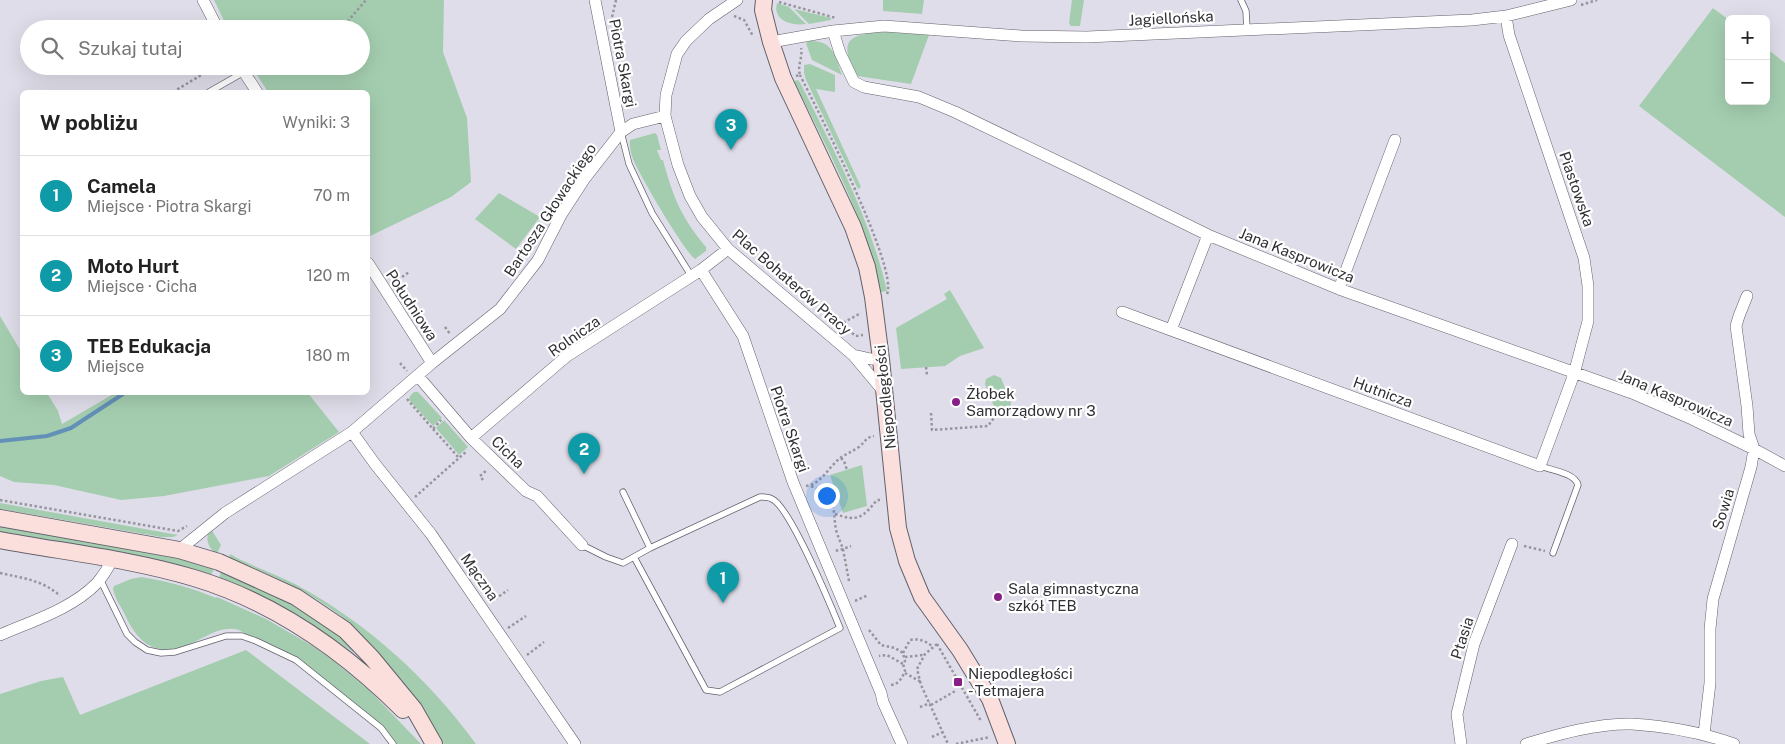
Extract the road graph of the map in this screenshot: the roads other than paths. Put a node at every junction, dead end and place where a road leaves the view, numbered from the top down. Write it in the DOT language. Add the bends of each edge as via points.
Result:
graph roads {
  1 [pos="203,0"];
  2 [pos="737,0"];
  3 [pos="764,0"];
  4 [pos="1241,0"];
  5 [pos="1571,0"];
  6 [pos="599,3"];
  7 [pos="1506,16"];
  8 [pos="213,20"];
  9 [pos="836,26"];
  10 [pos="1247,30"];
  11 [pos="771,42"];
  12 [pos="233,75"];
  13 [pos="246,75"];
  14 [pos="212,90"];
  15 [pos="256,90"];
  16 [pos="665,116"];
  17 [pos="622,132"];
  18 [pos="1395,140"];
  19 [pos="1208,236"];
  20 [pos="728,248"];
  21 [pos="370,267"];
  22 [pos="697,273"];
  23 [pos="1339,289"];
  24 [pos="1748,296"];
  25 [pos="1122,312"];
  26 [pos="1171,330"];
  27 [pos="853,355"];
  28 [pos="881,359"];
  29 [pos="432,364"];
  30 [pos="1574,374"];
  31 [pos="418,376"];
  32 [pos="884,392"];
  33 [pos="352,432"];
  34 [pos="472,442"];
  35 [pos="1754,449"];
  36 [pos="1540,466"];
  37 [pos="1785,466"];
  38 [pos="624,492"];
  39 [pos="0,518"];
  40 [pos="0,540"];
  41 [pos="1512,544"];
  42 [pos="582,545"];
  43 [pos="650,548"];
  44 [pos="179,550"];
  45 [pos="1552,552"];
  46 [pos="634,558"];
  47 [pos="112,560"];
  48 [pos="100,579"];
  49 [pos="0,635"];
  50 [pos="1704,734"];
  51 [pos="433,743"];
  52 [pos="393,744"];
  53 [pos="575,744"];
  54 [pos="902,744"];
  55 [pos="1007,744"];
  56 [pos="1461,744"];
  57 [pos="1526,744"];
  58 [pos="1734,744"];
  1 -- 8 [label="street"];
  2 -- 16 [label="street, Plac Bohaterów Pracy" via="710,19 677,54 666,96"];
  3 -- 11 [label="main road, Niepodległości" via="763,10"];
  4 -- 10 [label="lane" via="1246,11"];
  5 -- 7 [label="street, Jagiellońska"];
  6 -- 17 [label="street, Piotra Skargi"];
  7 -- 10 [label="street, Jagiellońska"];
  7 -- 30 [label="street, Piastowska" via="1509,35 1584,258 1588,321"];
  9 -- 10 [label="street, Jagiellońska" via="1087,37"];
  9 -- 11 [label="street, Jagiellońska"];
  9 -- 19 [label="street, Jana Kasprowicza" via="840,53 854,82 876,90 919,98 954,112"];
  11 -- 28 [label="main road, Niepodległości" via="783,78 853,227 867,267"];
  12 -- 14 [label="lane"];
  13 -- 15 [label="street"];
  16 -- 17 [label="street, Bartosza Głowackiego" via="633,124"];
  16 -- 20 [label="street, Plac Bohaterów Pracy" via="690,196 702,217"];
  17 -- 22 [label="lane" via="629,164 648,205"];
  17 -- 29 [label="street, Bartosza Głowackiego" via="585,178 538,260 500,309"];
  18 -- 23 [label="street"];
  19 -- 23 [label="street, Jana Kasprowicza"];
  19 -- 26 [label="street"];
  20 -- 22 [label="street"];
  20 -- 27 [label="street, Plac Bohaterów Pracy"];
  21 -- 29 [label="street, Południowa"];
  22 -- 34 [label="street, Rolnicza" via="568,356"];
  22 -- 54 [label="street, Piotra Skargi" via="743,336 793,482"];
  23 -- 30 [label="street, Jana Kasprowicza"];
  24 -- 35 [label="street, Sowia" via="1736,326 1749,434"];
  25 -- 26 [label="street, Hutnicza"];
  26 -- 36 [label="street, Hutnicza"];
  27 -- 28 [label="street, Plac Bohaterów Pracy"];
  27 -- 32 [label="street, Plac Bohaterów Pracy"];
  28 -- 32 [label="main road, Niepodległości"];
  29 -- 31 [label="street, Bartosza Głowackiego"];
  30 -- 35 [label="street, Jana Kasprowicza" via="1632,393"];
  30 -- 36 [label="street"];
  31 -- 33 [label="street, Bartosza Głowackiego"];
  31 -- 34 [label="street, Cicha"];
  32 -- 55 [label="main road, Niepodległości" via="898,528 907,561 922,598 990,699"];
  33 -- 44 [label="street, Bartosza Głowackiego" via="225,513"];
  33 -- 53 [label="street, Mączna" via="432,534"];
  34 -- 42 [label="street, Cicha" via="526,491 537,496"];
  35 -- 37 [label="street, Jana Kasprowicza"];
  35 -- 50 [label="street, Sowia" via="1713,599 1710,683"];
  36 -- 45 [label="lane" via="1572,477 1578,485"];
  38 -- 43 [label="lane"];
  39 -- 44 [label="main road"];
  40 -- 47 [label="main road"];
  41 -- 56 [label="street, Ptasia" via="1474,644 1457,714"];
  42 -- 46 [label="lane" via="623,563"];
  43 -- 46 [label="lane"];
  43 -- 46 [label="lane" via="760,497 772,499 792,524 840,628 720,692 706,690"];
  44 -- 51 [label="main road" via="219,562 296,597 345,630 414,709"];
  47 -- 48 [label="street"];
  47 -- 51 [label="main road" via="194,578 278,613 345,657 392,699"];
  48 -- 49 [label="street" via="66,605"];
  48 -- 52 [label="lane" via="128,634 147,650 175,652 226,636 242,636 256,641 296,660 381,728"];
  50 -- 57 [label="street" via="1631,724 1594,727"];
  50 -- 58 [label="street"];
}
